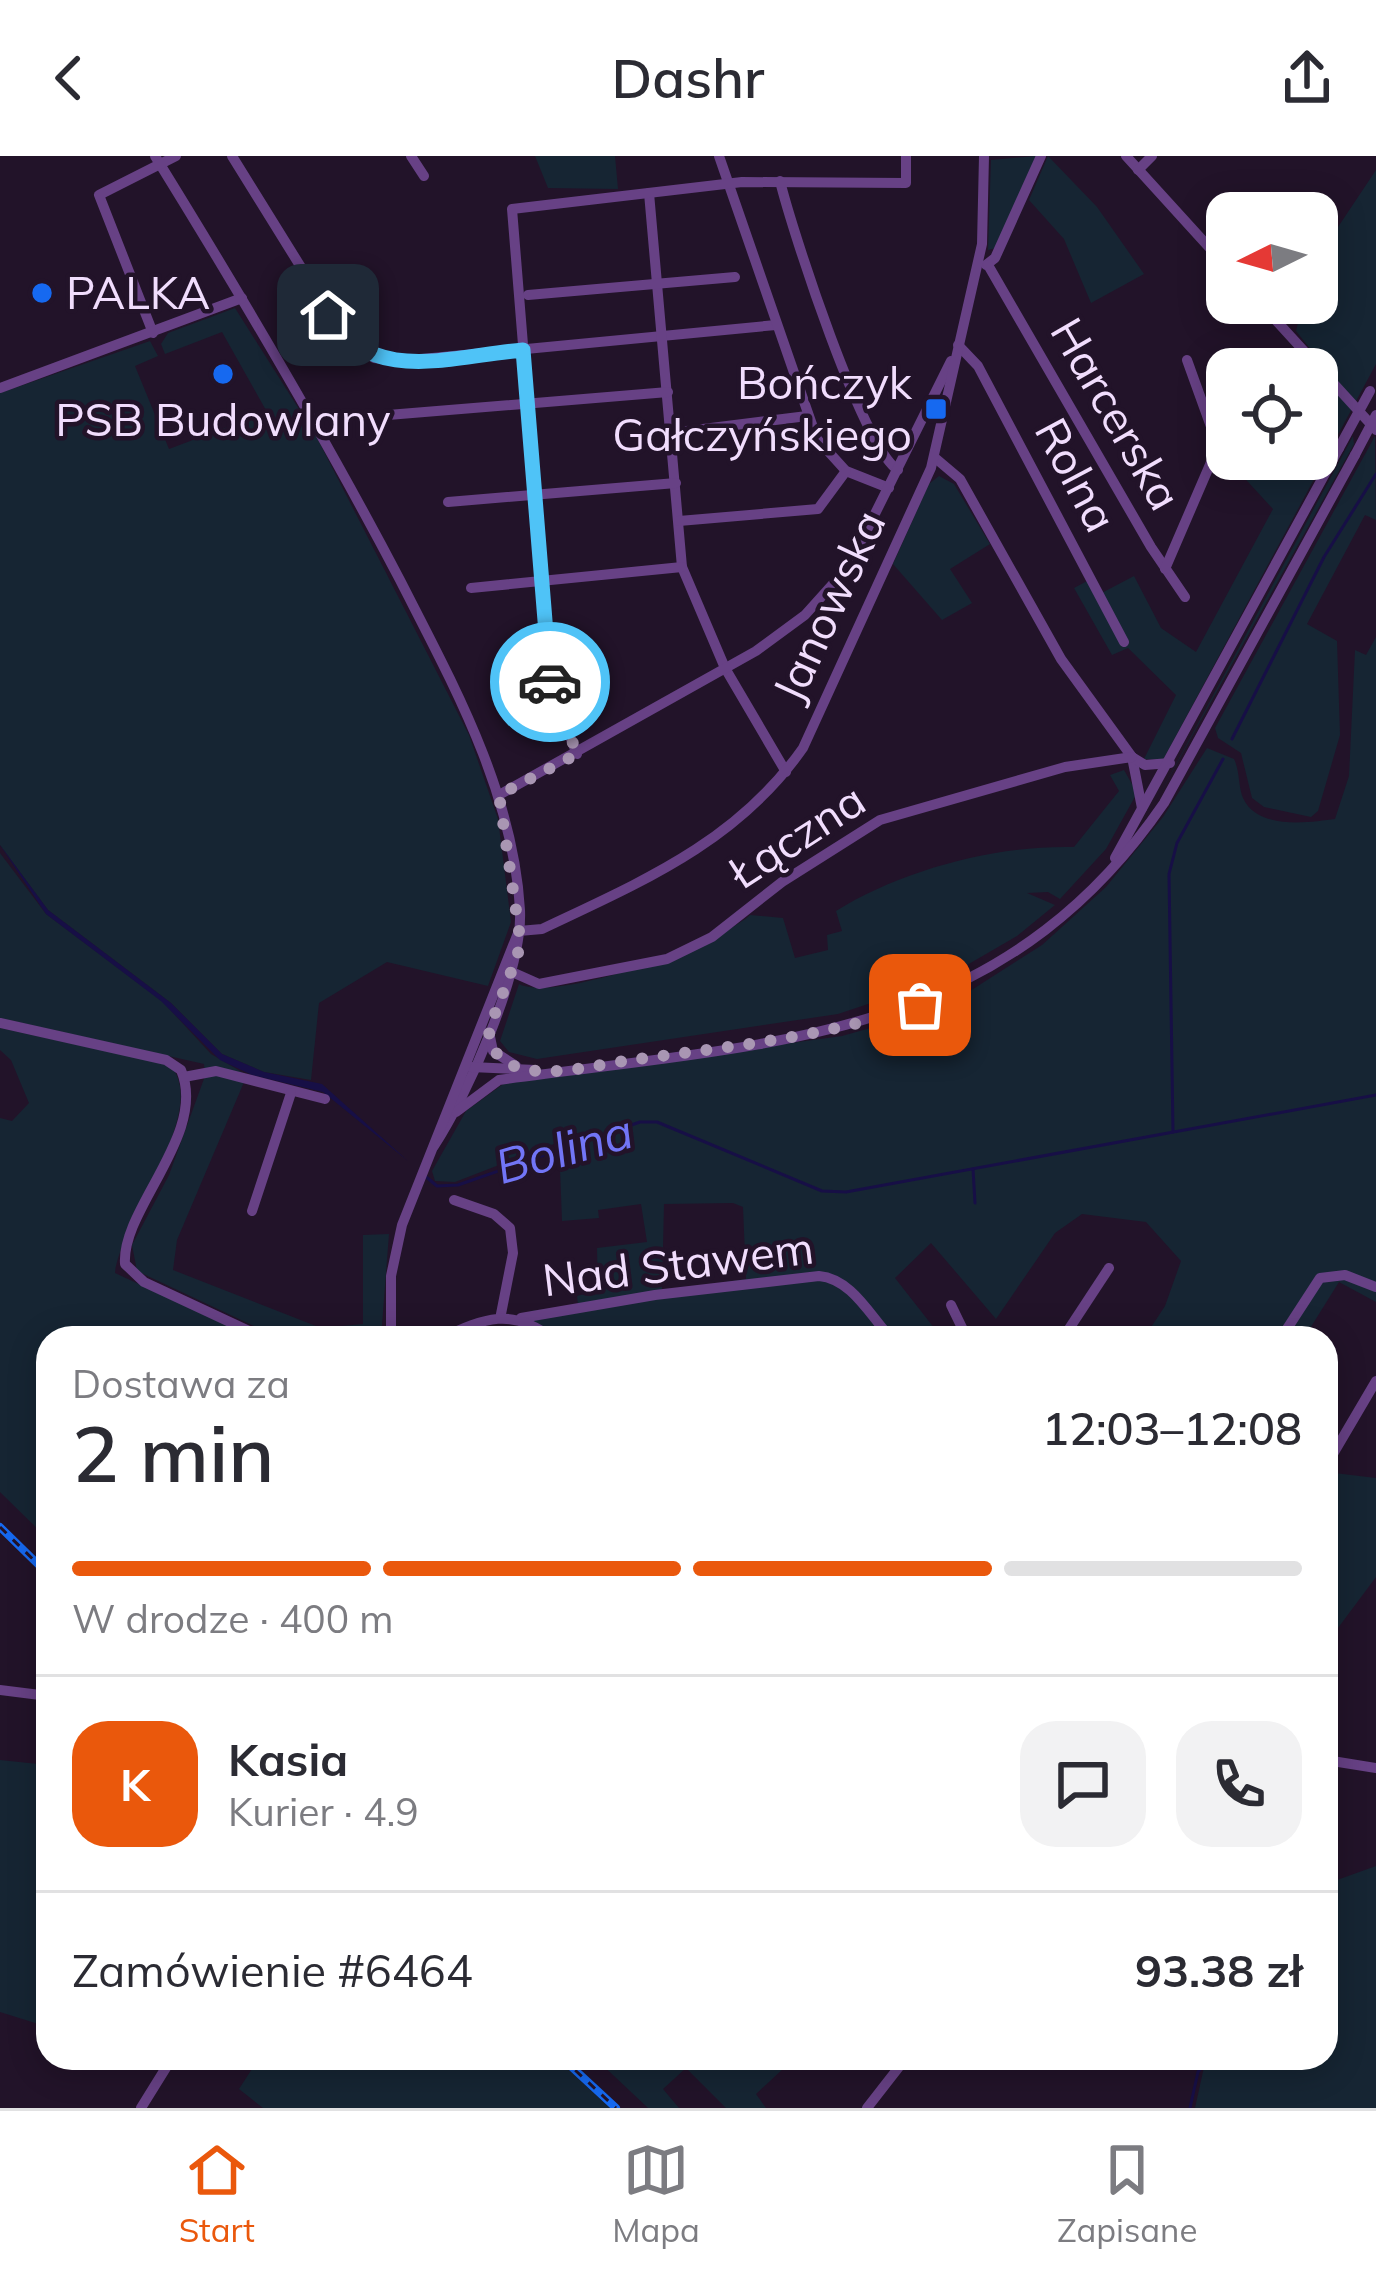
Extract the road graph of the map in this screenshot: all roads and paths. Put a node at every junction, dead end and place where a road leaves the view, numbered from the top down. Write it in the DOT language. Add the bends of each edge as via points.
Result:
graph roads {
  1 [pos="176,156"];
  2 [pos="232,156"];
  3 [pos="411,156"];
  4 [pos="719,156"];
  5 [pos="906,156"];
  6 [pos="984,156"];
  7 [pos="1042,156"];
  8 [pos="1126,156"];
  9 [pos="1153,156"];
  10 [pos="158,162"];
  11 [pos="1138,170"];
  12 [pos="424,176"];
  13 [pos="779,181"];
  14 [pos="729,184"];
  15 [pos="649,193"];
  16 [pos="1206,244"];
  17 [pos="982,265"];
  18 [pos="735,277"];
  19 [pos="658,285"];
  20 [pos="528,295"];
  21 [pos="242,298"];
  22 [pos="1279,324"];
  23 [pos="776,325"];
  24 [pos="153,333"];
  25 [pos="663,339"];
  26 [pos="958,347"];
  27 [pos="523,350"];
  28 [pos="1187,360"];
  29 [pos="1373,386"];
  30 [pos="0,388"];
  31 [pos="668,392"];
  32 [pos="528,404"];
  33 [pos="1376,415"];
  34 [pos="388,416"];
  35 [pos="807,416"];
  36 [pos="921,420"];
  37 [pos="941,425"];
  38 [pos="1376,430"];
  39 [pos="671,433"];
  40 [pos="934,458"];
  41 [pos="898,470"];
  42 [pos="846,471"];
  43 [pos="676,483"];
  44 [pos="889,488"];
  45 [pos="536,494"];
  46 [pos="448,502"];
  47 [pos="679,521"];
  48 [pos="682,567"];
  49 [pos="1165,569"];
  50 [pos="542,583"];
  51 [pos="470,588"];
  52 [pos="1185,597"];
  53 [pos="1124,642"];
  54 [pos="725,668"];
  55 [pos="577,754"];
  56 [pos="1132,757"];
  57 [pos="1171,763"];
  58 [pos="786,772"];
  59 [pos="499,795"];
  60 [pos="1142,812"];
  61 [pos="1105,877"];
  62 [pos="519,931"];
  63 [pos="512,972"];
  64 [pos="0,1022"];
  65 [pos="489,1029"];
  66 [pos="472,1043"];
  67 [pos="474,1066"];
  68 [pos="517,1067"];
  69 [pos="545,1071"];
  70 [pos="459,1076"];
  71 [pos="184,1077"];
  72 [pos="499,1080"];
  73 [pos="291,1093"];
  74 [pos="325,1099"];
  75 [pos="456,1112"];
  76 [pos="434,1146"];
  77 [pos="454,1200"];
  78 [pos="252,1211"];
  79 [pos="1109,1268"];
  80 [pos="1376,1287"];
  81 [pos="951,1305"];
  82 [pos="501,1314"];
  83 [pos="521,1318"];
  84 [pos="238,1326"];
  85 [pos="391,1326"];
  86 [pos="472,1326"];
  87 [pos="533,1326"];
  88 [pos="881,1326"];
  89 [pos="961,1326"];
  90 [pos="1071,1326"];
  91 [pos="1289,1326"];
  92 [pos="1376,1381"];
  93 [pos="1338,1446"];
  94 [pos="0,1690"];
  95 [pos="36,1694"];
  96 [pos="1338,1762"];
  97 [pos="1376,1768"];
  98 [pos="165,2070"];
  99 [pos="893,2070"];
  100 [pos="141,2108"];
  101 [pos="867,2108"];
  1 -- 10 [label="street"];
  2 -- 27 [label="street" via="356,349 391,361"];
  3 -- 12 [label="street"];
  4 -- 14 [label="street"];
  5 -- 13 [label="street" via="906,183"];
  6 -- 17 [label="street, Janowska"];
  7 -- 17 [label="street"];
  8 -- 11 [label="street"];
  9 -- 11 [label="street"];
  10 -- 21 [label="street"];
  10 -- 24 [label="street" via="99,195"];
  11 -- 16 [label="street"];
  13 -- 14 [label="street"];
  13 -- 41 [label="street" via="880,456"];
  14 -- 15 [label="street"];
  14 -- 23 [label="street"];
  15 -- 19 [label="street"];
  15 -- 27 [label="street" via="512,208"];
  17 -- 26 [label="street, Janowska"];
  17 -- 49 [label="street, Harcerska"];
  18 -- 19 [label="street"];
  19 -- 20 [label="street"];
  19 -- 25 [label="street"];
  21 -- 24 [label="street"];
  21 -- 59 [label="street" via="436,650"];
  22 -- 38 [label="street"];
  23 -- 25 [label="street"];
  23 -- 35 [label="street"];
  24 -- 30 [label="street"];
  25 -- 27 [label="street"];
  25 -- 31 [label="street"];
  26 -- 36 [label="street"];
  26 -- 37 [label="street, Janowska"];
  26 -- 53 [label="street, Rolna" via="978,366"];
  27 -- 32 [label="street"];
  28 -- 49 [label="street" via="1218,446"];
  29 -- 57 [label="street, bridge"];
  31 -- 32 [label="street"];
  31 -- 39 [label="street"];
  32 -- 34 [label="street"];
  32 -- 45 [label="street"];
  33 -- 61 [label="street, bridge" via="1177,782"];
  35 -- 39 [label="street"];
  35 -- 42 [label="street" via="824,451"];
  36 -- 37 [label="street"];
  36 -- 41 [label="street"];
  37 -- 40 [label="street, Janowska"];
  39 -- 43 [label="street"];
  40 -- 56 [label="street" via="960,479 1060,659"];
  40 -- 58 [label="street, Janowska" via="829,696"];
  41 -- 44 [label="street"];
  42 -- 44 [label="street"];
  42 -- 47 [label="street" via="818,509"];
  43 -- 45 [label="street"];
  43 -- 47 [label="street"];
  44 -- 54 [label="street" via="829,594"];
  45 -- 46 [label="street"];
  45 -- 50 [label="street"];
  47 -- 48 [label="street"];
  48 -- 50 [label="street"];
  48 -- 54 [label="street"];
  49 -- 52 [label="street, Harcerska"];
  50 -- 51 [label="street"];
  50 -- 55 [label="street" via="551,690"];
  54 -- 55 [label="street"];
  54 -- 58 [label="street"];
  55 -- 59 [label="street"];
  56 -- 57 [label="street, Łączna"];
  56 -- 60 [label="street"];
  56 -- 63 [label="street, Łączna" via="1065,767 880,820 712,937 656,962 539,984"];
  57 -- 60 [label="street"];
  58 -- 62 [label="street, Janowska" via="704,848 542,929"];
  59 -- 62 [label="street"];
  60 -- 61 [label="street"];
  61 -- 69 [label="street" via="1021,950 920,1005 800,1036"];
  62 -- 63 [label="street"];
  62 -- 66 [label="street"];
  63 -- 65 [label="street"];
  64 -- 71 [label="street" via="166,1060"];
  65 -- 67 [label="street"];
  65 -- 68 [label="street" via="493,1051"];
  66 -- 67 [label="street"];
  66 -- 70 [label="street"];
  67 -- 68 [label="street"];
  67 -- 70 [label="street"];
  67 -- 72 [label="street"];
  67 -- 75 [label="street"];
  68 -- 69 [label="street"];
  69 -- 72 [label="street"];
  70 -- 76 [label="street"];
  71 -- 73 [label="street" via="216,1071"];
  71 -- 84 [label="street" via="177,1130 125,1264 144,1282"];
  72 -- 75 [label="street"];
  73 -- 74 [label="street"];
  73 -- 78 [label="street"];
  75 -- 76 [label="street"];
  76 -- 85 [label="street" via="394,1255"];
  77 -- 82 [label="street" via="510,1228"];
  79 -- 90 [label="street"];
  80 -- 91 [label="street" via="1346,1275 1320,1278"];
  81 -- 89 [label="street"];
  82 -- 83 [label="street"];
  82 -- 86 [label="street"];
  83 -- 87 [label="street"];
  83 -- 88 [label="street, Nad Stawem" via="819,1276 847,1287"];
  92 -- 93 [label="street"];
  94 -- 95 [label="street"];
  96 -- 97 [label="street"];
  98 -- 100 [label="street"];
  99 -- 101 [label="street"];
}
